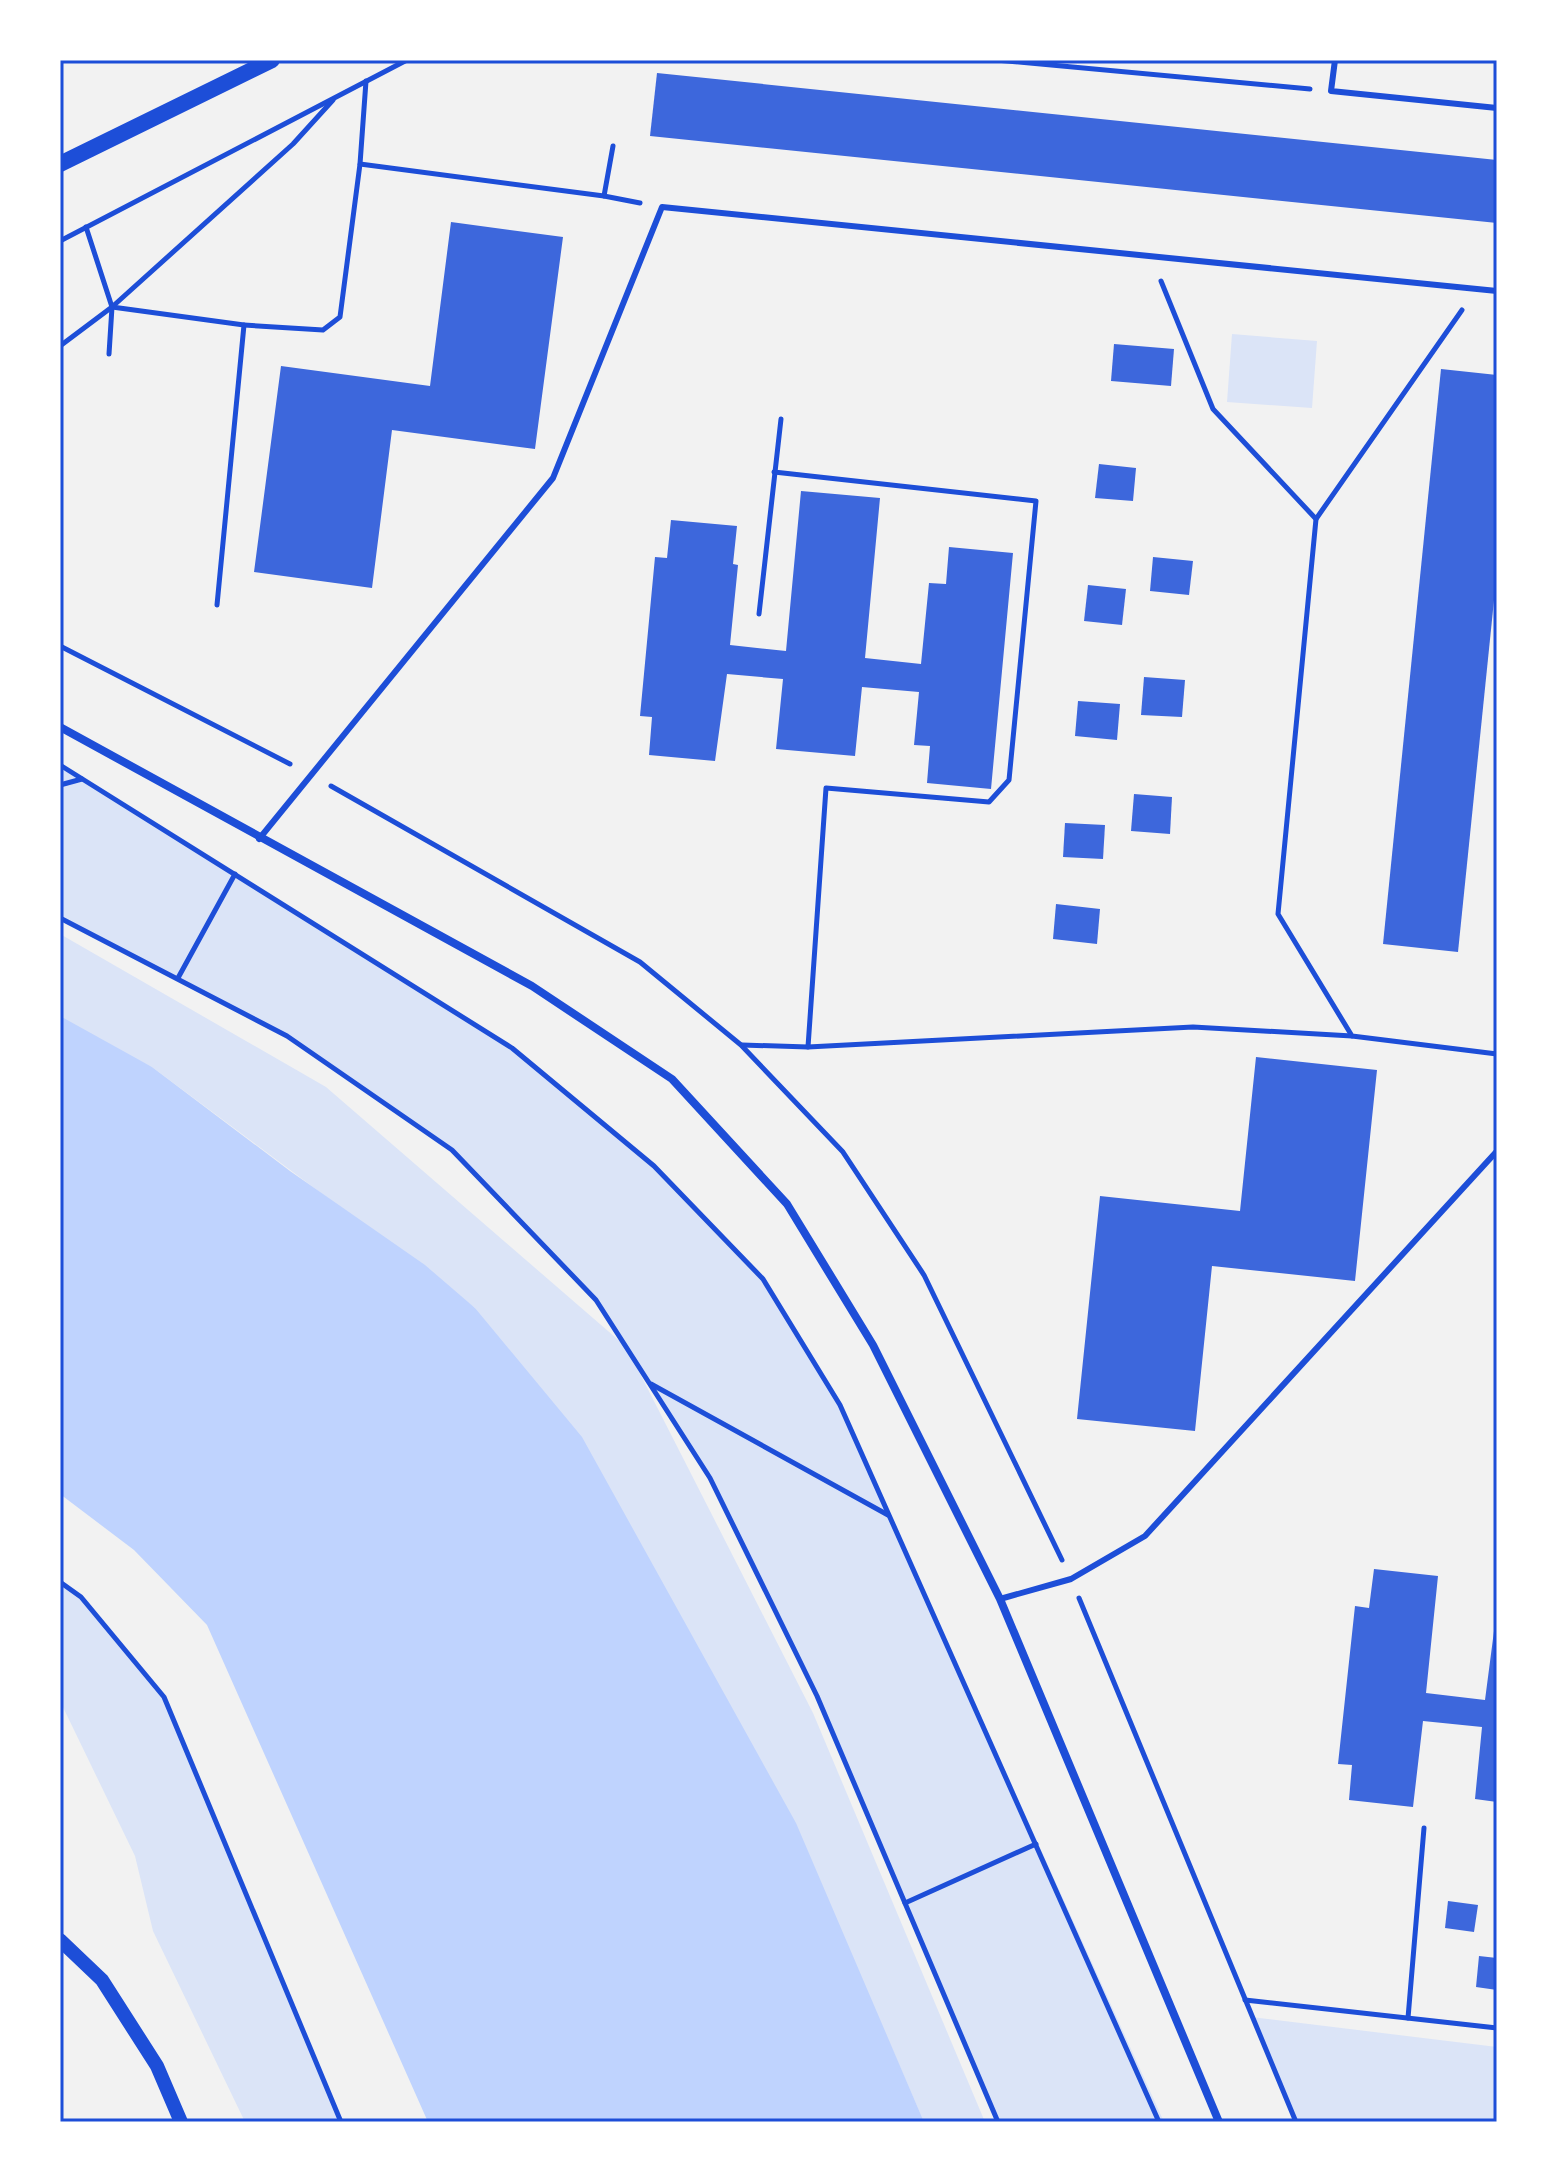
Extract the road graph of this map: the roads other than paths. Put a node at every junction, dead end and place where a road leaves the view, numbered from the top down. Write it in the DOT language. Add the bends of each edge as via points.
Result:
graph roads {
  1 [pos="272,60"];
  2 [pos="1335,60"];
  3 [pos="1497,108"];
  4 [pos="60,164"];
  5 [pos="1497,291"];
  6 [pos="60,727"];
  7 [pos="259,840"];
  8 [pos="1497,1151"];
  9 [pos="1000,1599"];
  10 [pos="60,1940"];
  11 [pos="181,2122"];
  12 [pos="1219,2122"];
  1 -- 4 [label="main road"];
  2 -- 3 [label="lane" via="1331,91"];
  5 -- 7 [label="lane" via="662,207 553,478"];
  6 -- 7 [label="street"];
  7 -- 9 [label="street" via="532,986 672,1079 787,1204 873,1345"];
  8 -- 9 [label="lane" via="1145,1536 1071,1579"];
  9 -- 12 [label="street"];
  10 -- 11 [label="street" via="102,1980 157,2066"];
}
